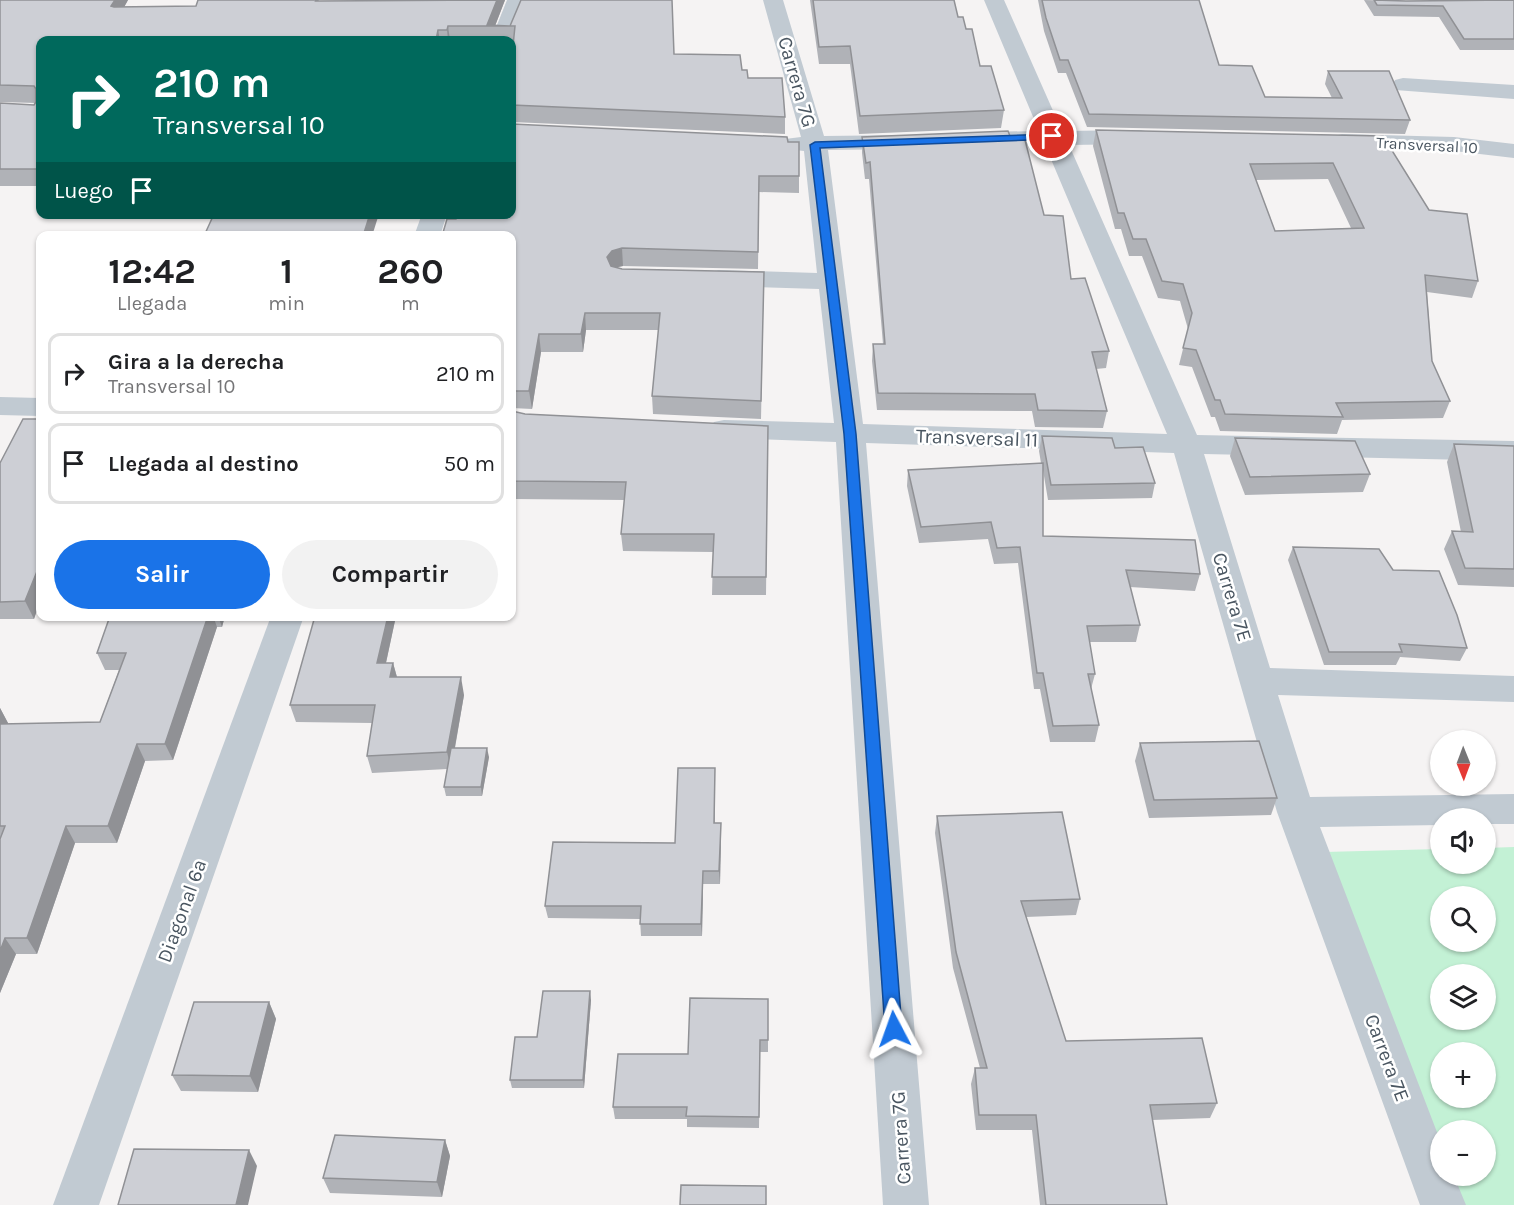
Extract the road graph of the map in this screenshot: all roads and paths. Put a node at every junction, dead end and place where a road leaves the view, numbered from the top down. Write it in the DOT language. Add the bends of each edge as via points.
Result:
graph roads {
  1 [pos="517,0"];
  2 [pos="773,0"];
  3 [pos="994,0"];
  4 [pos="503,36"];
  5 [pos="1403,85"];
  6 [pos="1514,92"];
  7 [pos="1052,136"];
  8 [pos="1169,137"];
  9 [pos="957,140"];
  10 [pos="933,141"];
  11 [pos="1323,141"];
  12 [pos="768,143"];
  13 [pos="815,145"];
  14 [pos="1514,150"];
  15 [pos="692,278"];
  16 [pos="832,281"];
  17 [pos="0,406"];
  18 [pos="36,406"];
  19 [pos="698,427"];
  20 [pos="850,434"];
  21 [pos="1185,444"];
  22 [pos="1514,451"];
  23 [pos="286,621"];
  24 [pos="1257,681"];
  25 [pos="1514,689"];
  26 [pos="1514,809"];
  27 [pos="1296,812"];
  28 [pos="76,1205"];
  29 [pos="906,1205"];
  30 [pos="1443,1205"];
  1 -- 4 [label="street"];
  2 -- 13 [label="street, Carrera 7G"];
  3 -- 7 [label="street, Carrera 7E"];
  5 -- 6 [label="street"];
  7 -- 8 [label="street"];
  7 -- 9 [label="street"];
  7 -- 21 [label="street, Carrera 7E"];
  10 -- 13 [label="street"];
  11 -- 14 [label="street, Transversal 10" via="1454,144"];
  12 -- 13 [label="street"];
  13 -- 16 [label="street, Carrera 7G"];
  15 -- 16 [label="street"];
  16 -- 20 [label="street, Carrera 7G"];
  17 -- 18 [label="street"];
  19 -- 20 [label="street, Transversal 11"];
  20 -- 21 [label="street, Transversal 11"];
  20 -- 29 [label="street, Carrera 7G"];
  21 -- 22 [label="street, Transversal 11"];
  21 -- 24 [label="street, Carrera 7E"];
  23 -- 28 [label="street, Diagonal 6a"];
  24 -- 25 [label="street"];
  24 -- 27 [label="street, Carrera 7E"];
  26 -- 27 [label="street"];
  27 -- 30 [label="street, Carrera 7E"];
}
